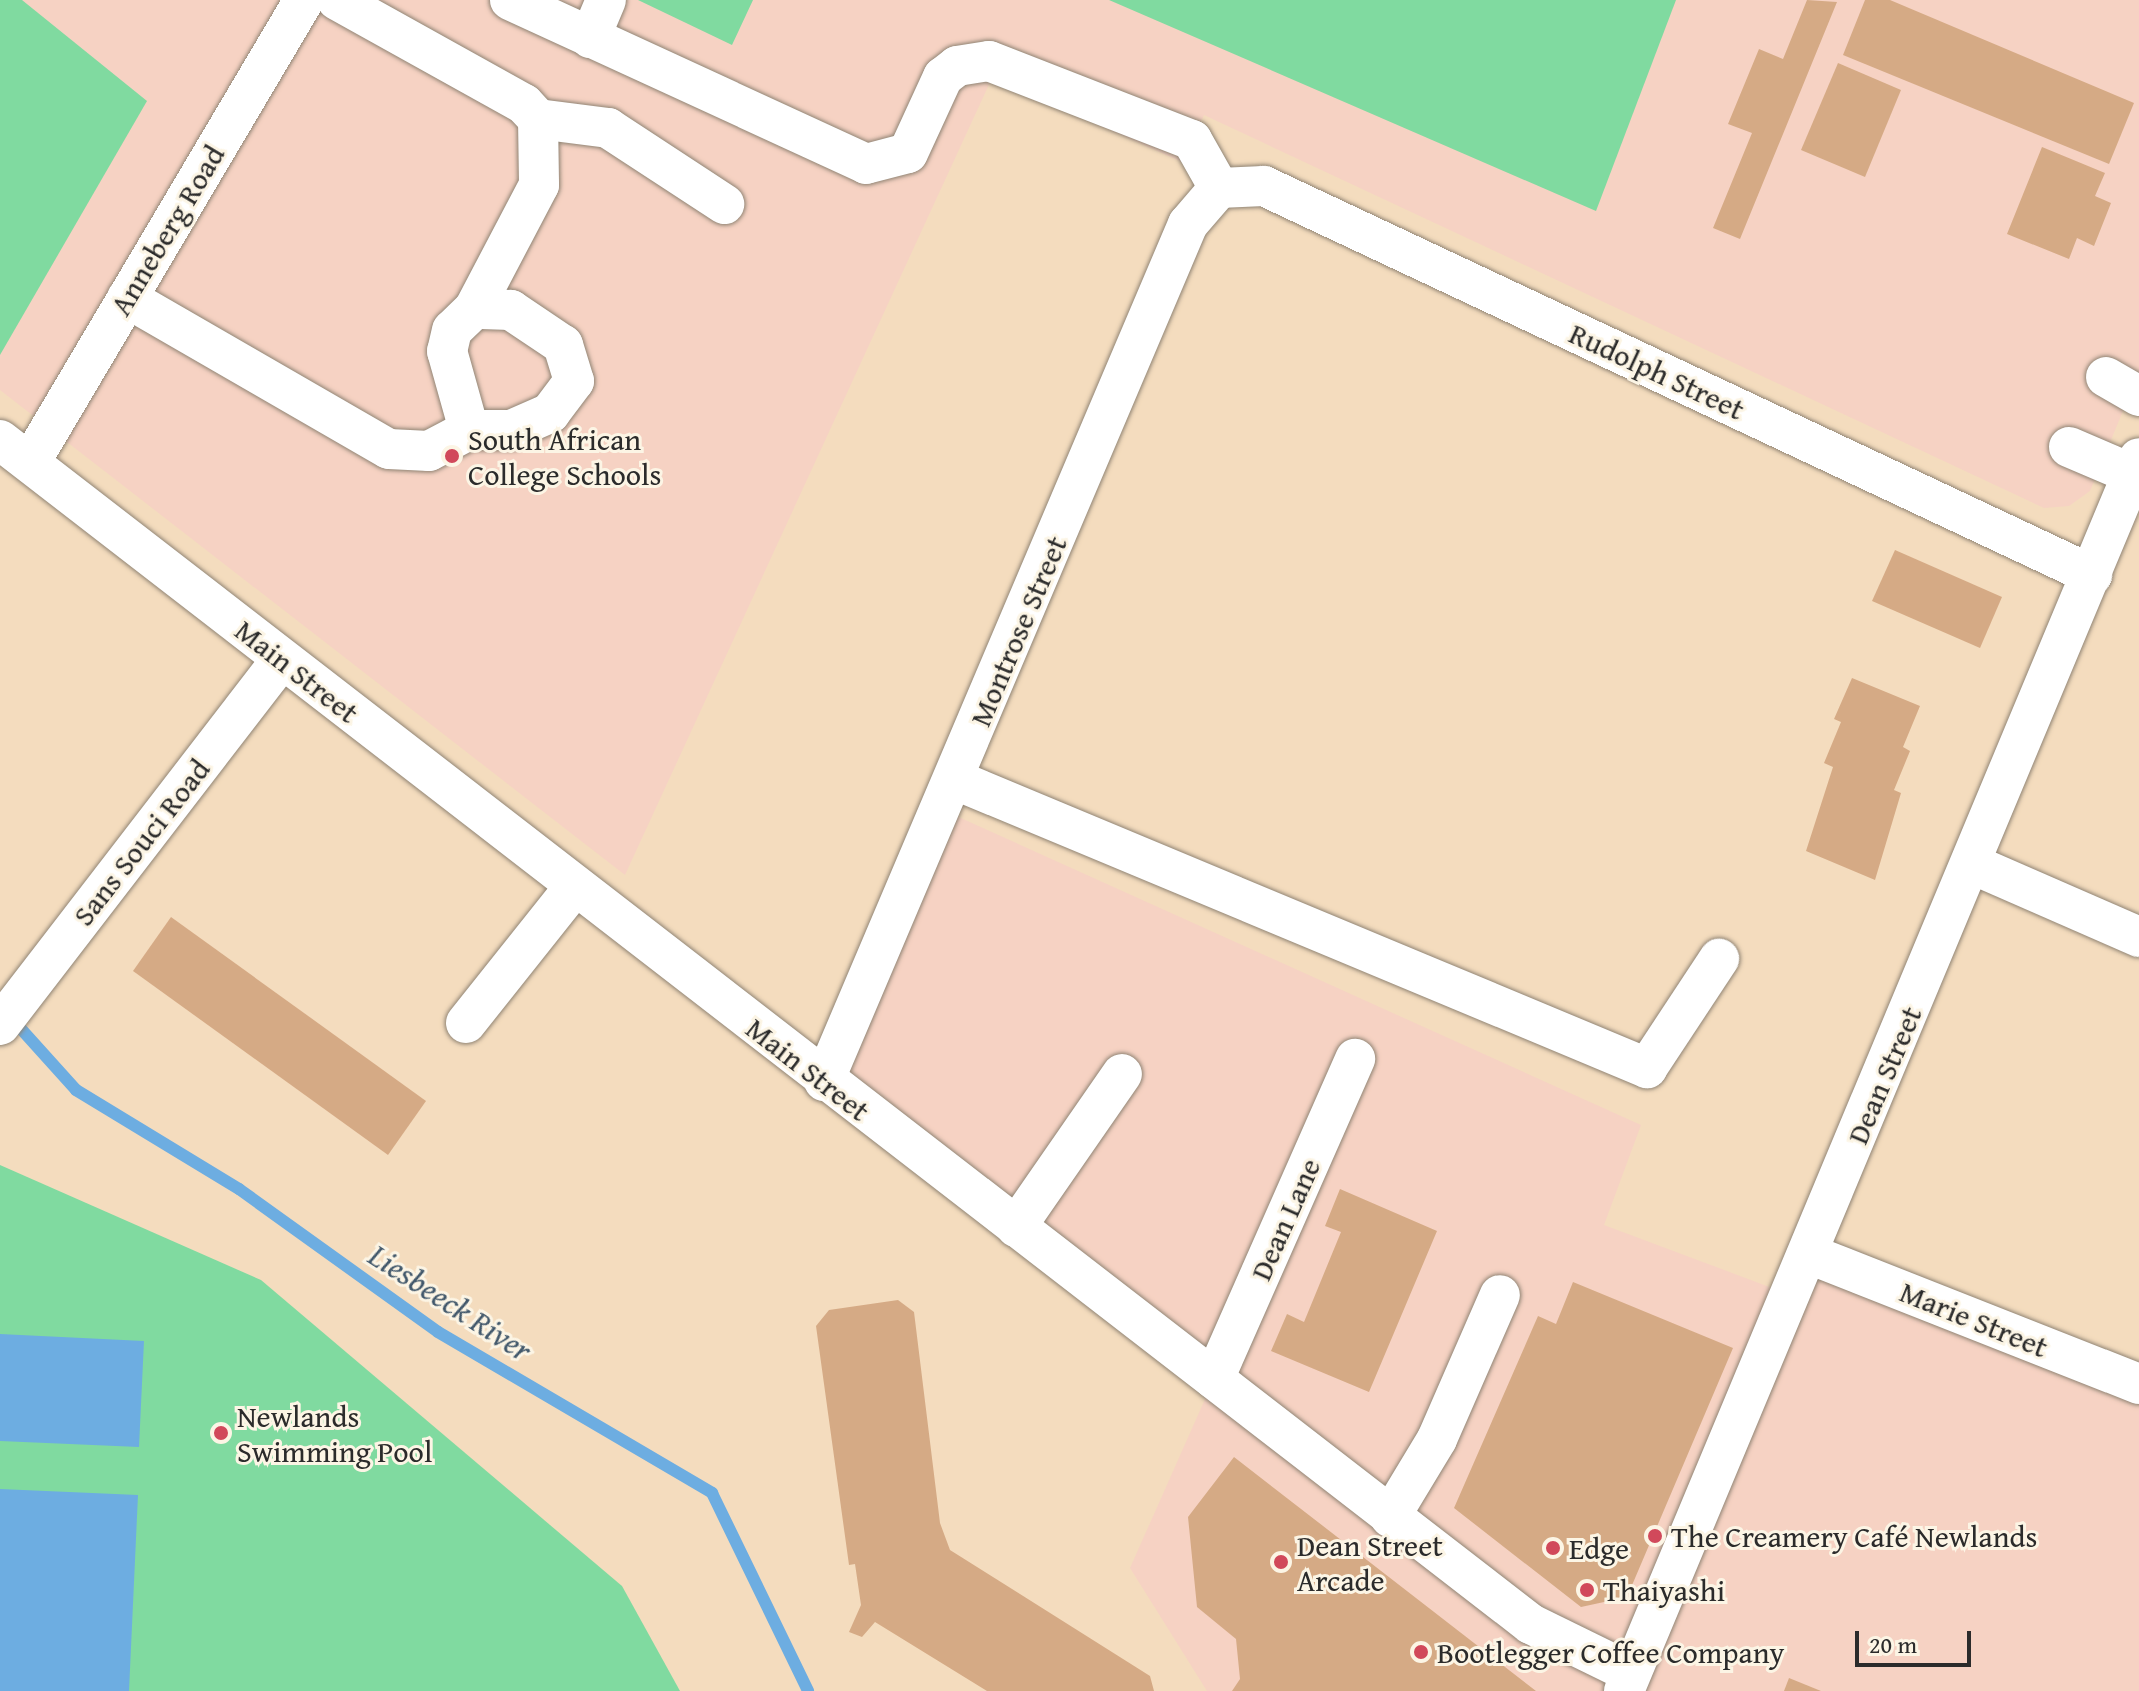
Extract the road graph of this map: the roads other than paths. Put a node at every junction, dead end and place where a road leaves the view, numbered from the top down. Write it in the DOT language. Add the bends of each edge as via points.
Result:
graph roads {
  1 [pos="304,0"];
  2 [pos="337,0"];
  3 [pos="510,0"];
  4 [pos="606,0"];
  5 [pos="590,38"];
  6 [pos="538,119"];
  7 [pos="1219,188"];
  8 [pos="724,204"];
  9 [pos="127,298"];
  10 [pos="474,309"];
  11 [pos="469,430"];
  12 [pos="2069,447"];
  13 [pos="16,451"];
  14 [pos="2135,466"];
  15 [pos="2092,575"];
  16 [pos="282,659"];
  17 [pos="956,780"];
  18 [pos="1972,864"];
  19 [pos="574,887"];
  20 [pos="2139,937"];
  21 [pos="1719,959"];
  22 [pos="466,1023"];
  23 [pos="0,1025"];
  24 [pos="1355,1059"];
  25 [pos="1122,1074"];
  26 [pos="824,1081"];
  27 [pos="1016,1227"];
  28 [pos="1809,1254"];
  29 [pos="1500,1295"];
  30 [pos="1214,1379"];
  31 [pos="2139,1384"];
  32 [pos="1390,1517"];
  33 [pos="1628,1682"];
  1 -- 9 [label="street, Anneberg Road"];
  2 -- 6 [label="street" via="524,104"];
  3 -- 5 [label="street"];
  4 -- 5 [label="street"];
  5 -- 7 [label="street" via="866,164 908,153 943,77 957,66 989,61 1192,140"];
  6 -- 8 [label="street" via="608,128"];
  6 -- 10 [label="street" via="539,185"];
  7 -- 15 [label="street, Rudolph Street" via="1264,186"];
  7 -- 17 [label="street, Montrose Street" via="1188,224"];
  9 -- 11 [label="street" via="389,449 429,451"];
  9 -- 13 [label="street, Anneberg Road"];
  10 -- 11 [label="street" via="452,330 447,351"];
  10 -- 11 [label="street" via="511,310 547,332 573,361 574,381 566,397 528,425"];
  12 -- 14 [label="street"];
  13 -- 16 [label="street, Main Street"];
  14 -- 15 [label="street, Dean Street"];
  15 -- 18 [label="street, Dean Street"];
  16 -- 19 [label="street, Main Street"];
  16 -- 23 [label="street, Sans Souci Road"];
  17 -- 21 [label="street" via="1647,1068"];
  17 -- 26 [label="street, Montrose Street"];
  18 -- 20 [label="street"];
  18 -- 28 [label="street, Dean Street"];
  19 -- 22 [label="street"];
  19 -- 26 [label="street, Main Street"];
  24 -- 30 [label="street, Dean Lane"];
  25 -- 27 [label="street"];
  26 -- 27 [label="street, Main Street"];
  27 -- 30 [label="street, Main Street"];
  28 -- 31 [label="street, Marie Street"];
  28 -- 33 [label="street, Dean Street"];
  29 -- 32 [label="street" via="1437,1439"];
  30 -- 32 [label="street, Main Street"];
  32 -- 33 [label="street, Main Street" via="1531,1624"];
}
